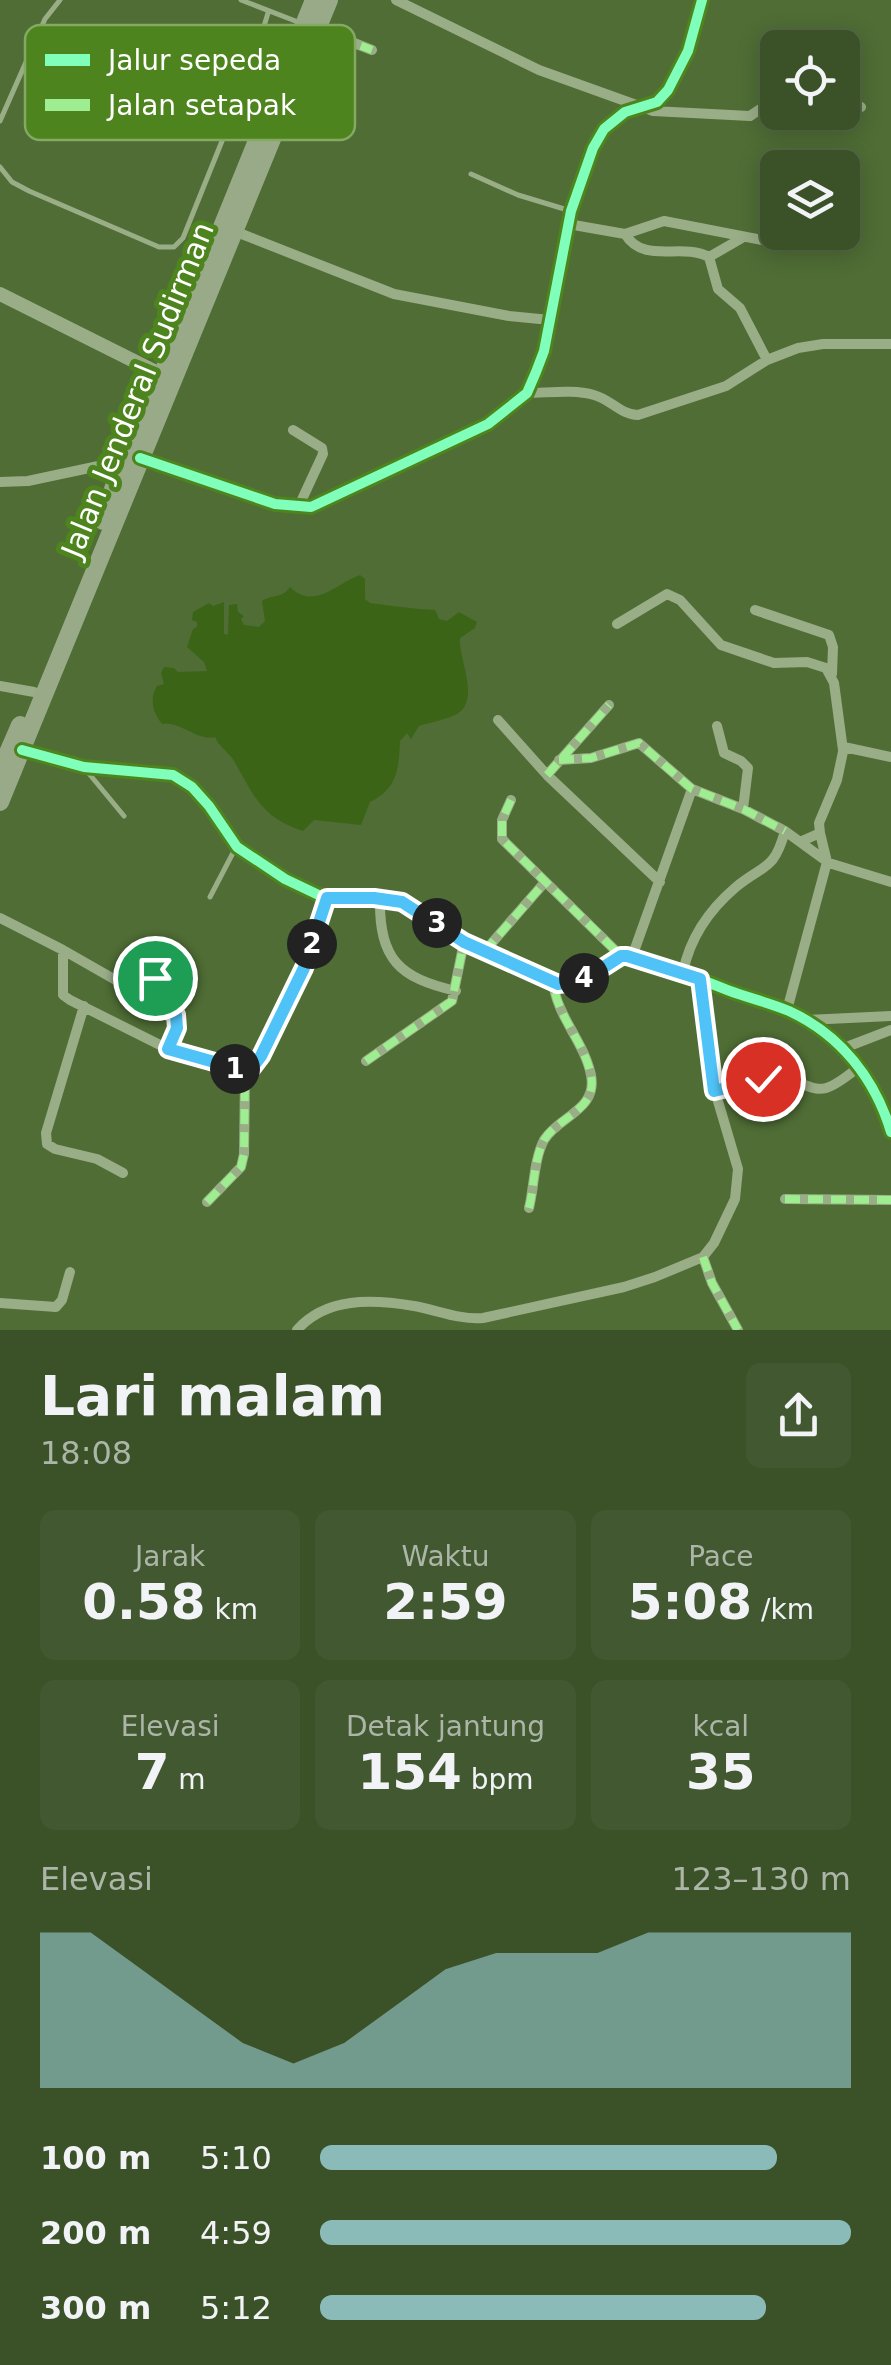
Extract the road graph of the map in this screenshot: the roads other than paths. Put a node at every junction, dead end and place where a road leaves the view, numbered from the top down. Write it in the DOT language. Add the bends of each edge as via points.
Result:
graph roads {
  1 [pos="60,0"];
  2 [pos="240,0"];
  3 [pos="314,0"];
  4 [pos="329,0"];
  5 [pos="396,0"];
  6 [pos="702,0"];
  7 [pos="268,12"];
  8 [pos="43,25"];
  9 [pos="264,25"];
  10 [pos="308,25"];
  11 [pos="311,25"];
  12 [pos="312,25"];
  13 [pos="355,43"];
  14 [pos="372,50"];
  15 [pos="25,66"];
  16 [pos="639,106"];
  17 [pos="760,109"];
  18 [pos="0,121"];
  19 [pos="222,140"];
  20 [pos="262,140"];
  21 [pos="267,140"];
  22 [pos="0,166"];
  23 [pos="472,174"];
  24 [pos="571,210"];
  25 [pos="568,224"];
  26 [pos="233,230"];
  27 [pos="625,234"];
  28 [pos="742,238"];
  29 [pos="760,240"];
  30 [pos="709,257"];
  31 [pos="0,294"];
  32 [pos="550,320"];
  33 [pos="891,344"];
  34 [pos="767,360"];
  35 [pos="162,375"];
  36 [pos="527,393"];
  37 [pos="292,430"];
  38 [pos="130,460"];
  39 [pos="0,482"];
  40 [pos="298,508"];
  41 [pos="108,521"];
  42 [pos="755,610"];
  43 [pos="616,624"];
  44 [pos="832,675"];
  45 [pos="0,686"];
  46 [pos="34,692"];
  47 [pos="610,704"];
  48 [pos="498,720"];
  49 [pos="717,726"];
  50 [pos="22,750"];
  51 [pos="843,750"];
  52 [pos="891,757"];
  53 [pos="559,760"];
  54 [pos="84,767"];
  55 [pos="0,771"];
  56 [pos="547,775"];
  57 [pos="692,789"];
  58 [pos="511,800"];
  59 [pos="0,802"];
  60 [pos="743,809"];
  61 [pos="124,816"];
  62 [pos="785,831"];
  63 [pos="820,833"];
  64 [pos="802,842"];
  65 [pos="237,847"];
  66 [pos="827,862"];
  67 [pos="545,882"];
  68 [pos="660,882"];
  69 [pos="891,882"];
  70 [pos="210,897"];
  71 [pos="327,898"];
  72 [pos="380,898"];
  73 [pos="0,918"];
  74 [pos="464,942"];
  75 [pos="172,948"];
  76 [pos="63,950"];
  77 [pos="484,952"];
  78 [pos="627,957"];
  79 [pos="682,972"];
  80 [pos="700,979"];
  81 [pos="553,982"];
  82 [pos="456,991"];
  83 [pos="145,995"];
  84 [pos="84,1006"];
  85 [pos="787,1010"];
  86 [pos="891,1016"];
  87 [pos="806,1020"];
  88 [pos="891,1030"];
  89 [pos="844,1048"];
  90 [pos="168,1049"];
  91 [pos="366,1061"];
  92 [pos="860,1066"];
  93 [pos="245,1077"];
  94 [pos="714,1091"];
  95 [pos="891,1132"];
  96 [pos="122,1173"];
  97 [pos="785,1199"];
  98 [pos="891,1200"];
  99 [pos="206,1202"];
  100 [pos="528,1208"];
  101 [pos="703,1257"];
  102 [pos="70,1272"];
  103 [pos="0,1303"];
  104 [pos="297,1330"];
  105 [pos="738,1330"];
  1 -- 8 [label="lane"];
  2 -- 7 [label="lane"];
  3 -- 11 [label="highway, Jalan Jenderal Sudirman"];
  4 -- 12 [label="highway, Jalan Jenderal Sudirman"];
  5 -- 16 [label="street" via="539,70"];
  6 -- 16 [label="street" via="679,73 657,102"];
  7 -- 9 [label="lane"];
  7 -- 10 [label="lane"];
  13 -- 14 [label="street"];
  15 -- 18 [label="lane"];
  16 -- 17 [label="street" via="670,114 750,116"];
  16 -- 24 [label="street" via="604,129"];
  19 -- 22 [label="lane" via="178,246 159,248 28,190"];
  20 -- 35 [label="highway, Jalan Jenderal Sudirman"];
  21 -- 26 [label="highway, Jalan Jenderal Sudirman"];
  23 -- 24 [label="lane"];
  24 -- 25 [label="street"];
  25 -- 27 [label="street"];
  25 -- 32 [label="street"];
  26 -- 32 [label="street" via="394,294"];
  26 -- 38 [label="highway, Jalan Jenderal Sudirman"];
  27 -- 28 [label="street" via="662,221"];
  27 -- 30 [label="street" via="644,250"];
  28 -- 29 [label="street"];
  28 -- 30 [label="street"];
  30 -- 34 [label="street" via="718,289 740,308"];
  31 -- 35 [label="street"];
  32 -- 36 [label="street"];
  33 -- 34 [label="street" via="810,345"];
  34 -- 36 [label="street" via="726,386 638,415 594,395"];
  35 -- 38 [label="highway, Jalan Jenderal Sudirman"];
  36 -- 40 [label="street" via="488,424"];
  37 -- 40 [label="street" via="324,454"];
  38 -- 39 [label="street"];
  38 -- 40 [label="street"];
  38 -- 41 [label="highway, Jalan Jenderal Sudirman"];
  41 -- 46 [label="highway, Jalan Jenderal Sudirman"];
  41 -- 50 [label="highway, Jalan Jenderal Sudirman"];
  42 -- 44 [label="street" via="829,634"];
  43 -- 44 [label="street" via="670,595 721,645 774,663 820,665"];
  44 -- 51 [label="street"];
  45 -- 46 [label="street"];
  46 -- 55 [label="highway, Jalan Jenderal Sudirman"];
  47 -- 53 [label="street"];
  48 -- 56 [label="street"];
  49 -- 60 [label="street" via="724,753 748,768"];
  50 -- 54 [label="street"];
  50 -- 59 [label="highway, Jalan Jenderal Sudirman"];
  51 -- 52 [label="street"];
  51 -- 63 [label="street"];
  53 -- 56 [label="street"];
  53 -- 57 [label="street" via="591,758 636,742"];
  54 -- 61 [label="lane"];
  54 -- 65 [label="street" via="180,778"];
  56 -- 68 [label="street"];
  57 -- 60 [label="street"];
  57 -- 68 [label="street"];
  58 -- 67 [label="street" via="502,839"];
  60 -- 62 [label="street"];
  62 -- 64 [label="street"];
  62 -- 79 [label="street" via="774,860 732,891 697,931"];
  63 -- 64 [label="street"];
  63 -- 66 [label="street"];
  64 -- 66 [label="street"];
  65 -- 70 [label="lane"];
  65 -- 71 [label="street"];
  66 -- 69 [label="street"];
  66 -- 85 [label="street"];
  67 -- 77 [label="street"];
  67 -- 78 [label="street"];
  68 -- 78 [label="street"];
  71 -- 72 [label="street"];
  71 -- 93 [label="street" via="304,968"];
  72 -- 74 [label="street" via="402,902"];
  72 -- 82 [label="street" via="383,942 403,969 419,982"];
  73 -- 76 [label="street"];
  74 -- 77 [label="street"];
  74 -- 82 [label="street"];
  75 -- 83 [label="lane"];
  76 -- 83 [label="street"];
  76 -- 84 [label="street" via="62,995"];
  77 -- 81 [label="street"];
  78 -- 79 [label="street"];
  78 -- 81 [label="street" via="570,983"];
  79 -- 80 [label="street"];
  80 -- 85 [label="street"];
  80 -- 94 [label="street"];
  81 -- 100 [label="street" via="592,1089 585,1104 543,1142"];
  82 -- 91 [label="street" via="452,1001"];
  83 -- 90 [label="street" via="176,1015"];
  84 -- 90 [label="street"];
  84 -- 96 [label="street" via="47,1144"];
  85 -- 87 [label="street"];
  86 -- 87 [label="street"];
  87 -- 89 [label="street"];
  88 -- 89 [label="street"];
  89 -- 92 [label="street"];
  90 -- 93 [label="street"];
  92 -- 94 [label="street" via="830,1088 770,1078"];
  92 -- 95 [label="street"];
  93 -- 99 [label="street" via="241,1168"];
  94 -- 101 [label="street" via="738,1182"];
  97 -- 98 [label="street"];
  101 -- 104 [label="street" via="624,1287 483,1318 338,1303 310,1315"];
  101 -- 105 [label="street"];
  102 -- 103 [label="street" via="56,1307"];
}
